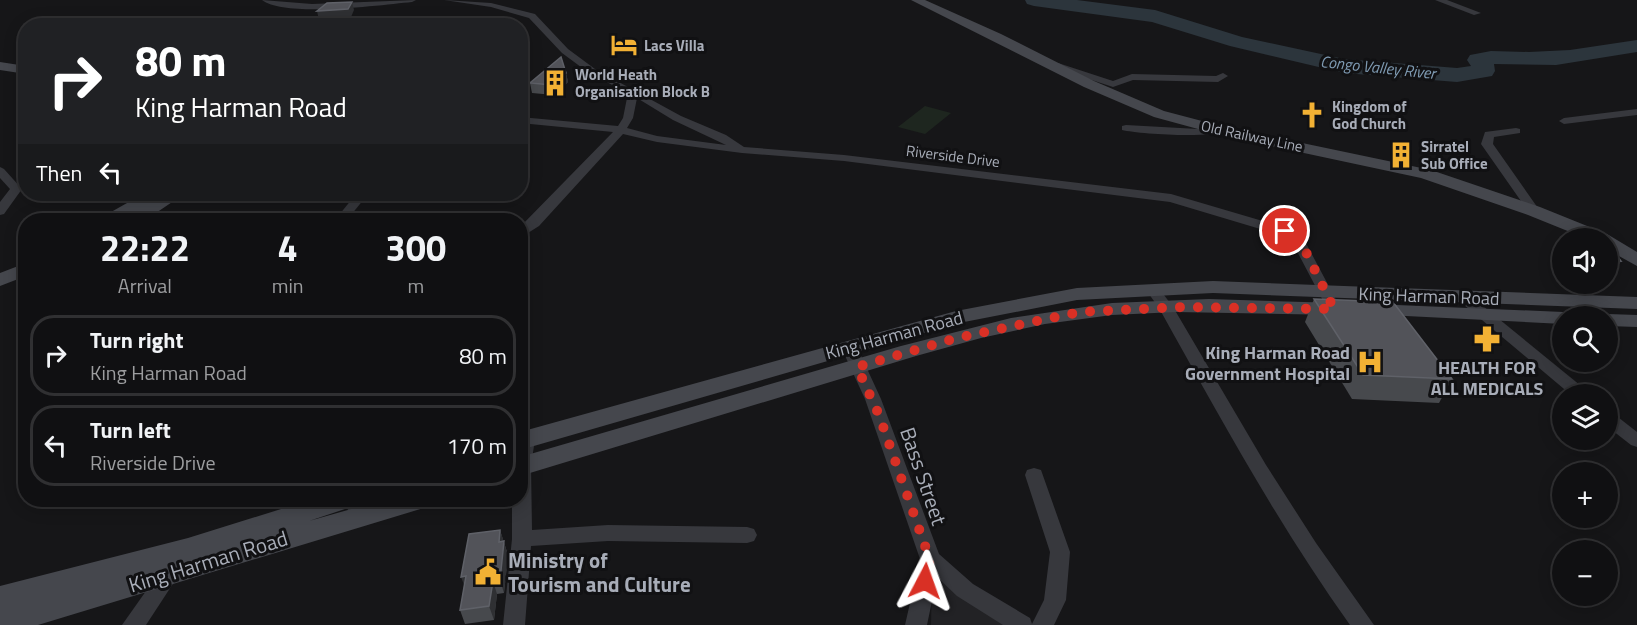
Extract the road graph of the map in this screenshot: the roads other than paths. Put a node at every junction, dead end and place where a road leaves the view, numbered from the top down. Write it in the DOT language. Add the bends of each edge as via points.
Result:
graph roads {
  1 [pos="266,0"];
  2 [pos="412,0"];
  3 [pos="448,0"];
  4 [pos="916,0"];
  5 [pos="1439,0"];
  6 [pos="1477,13"];
  7 [pos="0,60"];
  8 [pos="18,62"];
  9 [pos="1044,62"];
  10 [pos="0,66"];
  11 [pos="18,69"];
  12 [pos="1223,76"];
  13 [pos="633,92"];
  14 [pos="1637,112"];
  15 [pos="528,121"];
  16 [pos="1564,122"];
  17 [pos="1126,128"];
  18 [pos="621,130"];
  19 [pos="1220,130"];
  20 [pos="1516,131"];
  21 [pos="742,150"];
  22 [pos="0,171"];
  23 [pos="143,201"];
  24 [pos="163,201"];
  25 [pos="357,201"];
  26 [pos="0,211"];
  27 [pos="1534,211"];
  28 [pos="122,213"];
  29 [pos="143,213"];
  30 [pos="347,213"];
  31 [pos="528,228"];
  32 [pos="1576,228"];
  33 [pos="1618,248"];
  34 [pos="18,261"];
  35 [pos="1637,262"];
  36 [pos="0,269"];
  37 [pos="18,272"];
  38 [pos="0,280"];
  39 [pos="1462,296"];
  40 [pos="1160,298"];
  41 [pos="1330,300"];
  42 [pos="1634,312"];
  43 [pos="1481,314"];
  44 [pos="1552,317"];
  45 [pos="1618,317"];
  46 [pos="853,357"];
  47 [pos="1568,384"];
  48 [pos="1618,426"];
  49 [pos="528,439"];
  50 [pos="1637,441"];
  51 [pos="528,464"];
  52 [pos="1034,475"];
  53 [pos="344,507"];
  54 [pos="346,507"];
  55 [pos="522,507"];
  56 [pos="747,535"];
  57 [pos="522,539"];
  58 [pos="188,549"];
  59 [pos="930,560"];
  60 [pos="170,573"];
  61 [pos="0,599"];
  62 [pos="0,623"];
  63 [pos="134,625"];
  64 [pos="514,625"];
  65 [pos="916,625"];
  66 [pos="1022,625"];
  67 [pos="1043,625"];
  68 [pos="1363,625"];
  1 -- 2 [label="street" via="269,4 300,7"];
  3 -- 13 [label="street" via="532,16 565,51 592,71"];
  4 -- 9 [label="main road, Old Railway Line"];
  5 -- 6 [label="street"];
  7 -- 8 [label="main road"];
  9 -- 12 [label="street" via="1113,84 1132,77"];
  9 -- 19 [label="main road, Old Railway Line" via="1138,106"];
  10 -- 11 [label="main road"];
  13 -- 18 [label="street" via="628,118"];
  13 -- 21 [label="street"];
  14 -- 16 [label="street"];
  15 -- 18 [label="street, Riverside Drive"];
  17 -- 19 [label="street"];
  18 -- 21 [label="street, Riverside Drive" via="657,139"];
  18 -- 31 [label="street"];
  19 -- 27 [label="main road, Old Railway Line" via="1425,174"];
  20 -- 27 [label="street" via="1489,134 1487,144"];
  21 -- 41 [label="street, Riverside Drive" via="844,158 1171,198 1295,236"];
  22 -- 26 [label="street" via="16,189"];
  23 -- 28 [label="main road"];
  24 -- 29 [label="main road"];
  25 -- 30 [label="street"];
  27 -- 32 [label="main road, Old Railway Line"];
  33 -- 35 [label="main road"];
  34 -- 36 [label="main road"];
  37 -- 38 [label="main road"];
  39 -- 41 [label="main road, King Harman Road"];
  39 -- 42 [label="main road, King Harman Road"];
  39 -- 43 [label="street"];
  40 -- 41 [label="main road, King Harman Road"];
  40 -- 46 [label="main road, King Harman Road"];
  40 -- 68 [label="street" via="1268,484 1321,569"];
  41 -- 43 [label="main road, King Harman Road"];
  42 -- 45 [label="main road, King Harman Road"];
  43 -- 44 [label="main road, King Harman Road"];
  43 -- 47 [label="street"];
  46 -- 49 [label="main road, King Harman Road"];
  46 -- 51 [label="main road, King Harman Road"];
  46 -- 59 [label="street, Bass Street" via="873,399"];
  48 -- 50 [label="street"];
  52 -- 67 [label="street" via="1060,552 1055,600"];
  53 -- 58 [label="main road, King Harman Road"];
  54 -- 60 [label="main road, King Harman Road"];
  55 -- 57 [label="street"];
  56 -- 57 [label="street" via="608,533"];
  57 -- 64 [label="street"];
  58 -- 60 [label="street"];
  58 -- 61 [label="main road, King Harman Road"];
  59 -- 65 [label="street"];
  59 -- 66 [label="street" via="965,590"];
  60 -- 62 [label="main road, King Harman Road"];
  60 -- 63 [label="street"];
}
